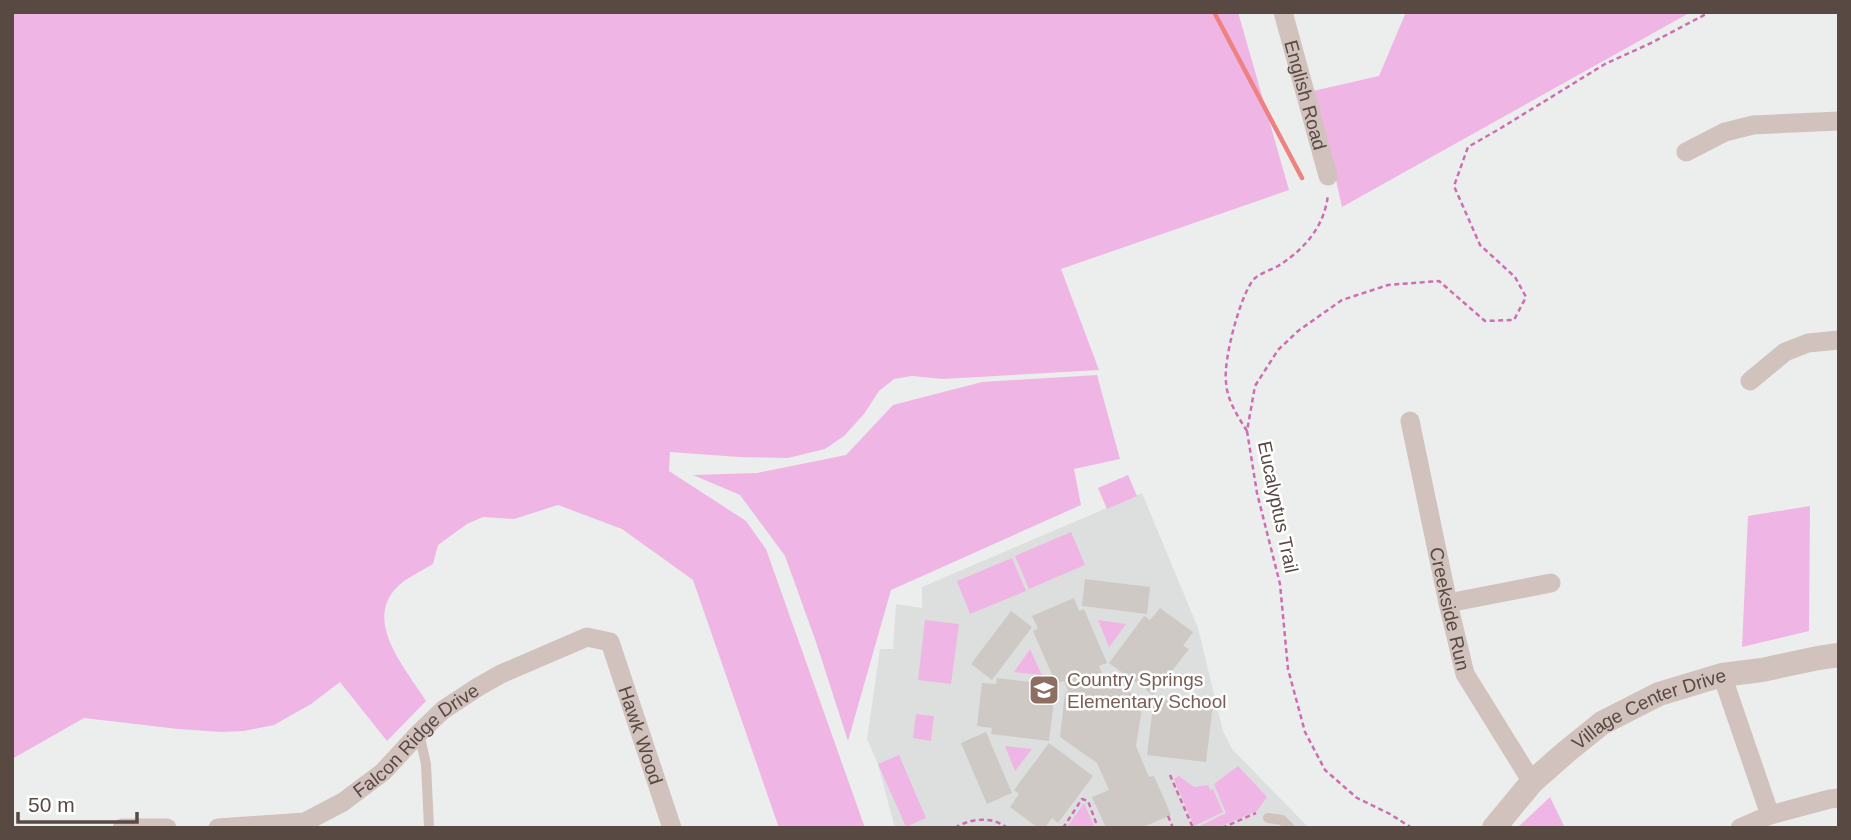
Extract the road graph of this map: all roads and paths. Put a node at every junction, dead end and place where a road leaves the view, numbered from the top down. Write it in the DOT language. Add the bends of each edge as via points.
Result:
graph roads {
  1 [pos="1283,12"];
  2 [pos="1710,12"];
  3 [pos="1839,121"];
  4 [pos="1686,152"];
  5 [pos="1328,176"];
  6 [pos="1839,340"];
  7 [pos="1750,381"];
  8 [pos="1410,421"];
  9 [pos="1247,430"];
  10 [pos="1551,583"];
  11 [pos="1448,603"];
  12 [pos="610,642"];
  13 [pos="1839,655"];
  14 [pos="1722,675"];
  15 [pos="419,733"];
  16 [pos="1170,775"];
  17 [pos="1532,782"];
  18 [pos="1839,798"];
  19 [pos="1770,815"];
  20 [pos="1168,816"];
  21 [pos="1268,818"];
  22 [pos="305,825"];
  23 [pos="122,827"];
  24 [pos="167,828"];
  25 [pos="218,828"];
  26 [pos="429,828"];
  27 [pos="672,828"];
  28 [pos="955,828"];
  29 [pos="1007,828"];
  30 [pos="1063,828"];
  31 [pos="1098,828"];
  32 [pos="1173,828"];
  33 [pos="1192,828"];
  34 [pos="1290,828"];
  35 [pos="1412,828"];
  36 [pos="1494,828"];
  37 [pos="1740,828"];
  1 -- 5 [label="street, English Road"];
  2 -- 9 [label="path, Eucalyptus Trail" via="1605,64 1468,147 1454,186 1480,245 1515,277 1526,297 1514,320 1485,321 1439,281 1388,285 1342,300 1278,350 1255,386"];
  3 -- 4 [label="street" via="1753,125 1725,132"];
  5 -- 9 [label="path" via="1327,207 1312,238 1297,253 1255,278 1233,330 1225,381 1232,408"];
  6 -- 7 [label="street" via="1808,343 1785,352"];
  8 -- 11 [label="street, Creekside Run"];
  9 -- 35 [label="path, Eucalyptus Trail" via="1280,584 1288,669 1305,732 1325,770 1357,797"];
  10 -- 11 [label="street"];
  11 -- 17 [label="street, Creekside Run" via="1465,674"];
  12 -- 15 [label="street, Falcon Ridge Drive" via="587,637 500,674 455,700"];
  12 -- 27 [label="street, Hawk Wood"];
  13 -- 14 [label="street, Village Center Drive"];
  14 -- 17 [label="street, Village Center Drive" via="1659,694 1602,723"];
  14 -- 19 [label="street"];
  15 -- 22 [label="street, Falcon Ridge Drive" via="383,772"];
  15 -- 26 [label="lane" via="426,764"];
  16 -- 33 [label="path"];
  17 -- 36 [label="street, Village Center Drive"];
  18 -- 19 [label="street"];
  19 -- 37 [label="street"];
  20 -- 32 [label="path"];
  21 -- 34 [label="lane" via="1282,820"];
  22 -- 25 [label="street, Falcon Ridge Drive"];
  23 -- 24 [label="street"];
  28 -- 29 [label="path" via="982,820"];
  30 -- 31 [label="path" via="1082,799 1088,801"];
}
